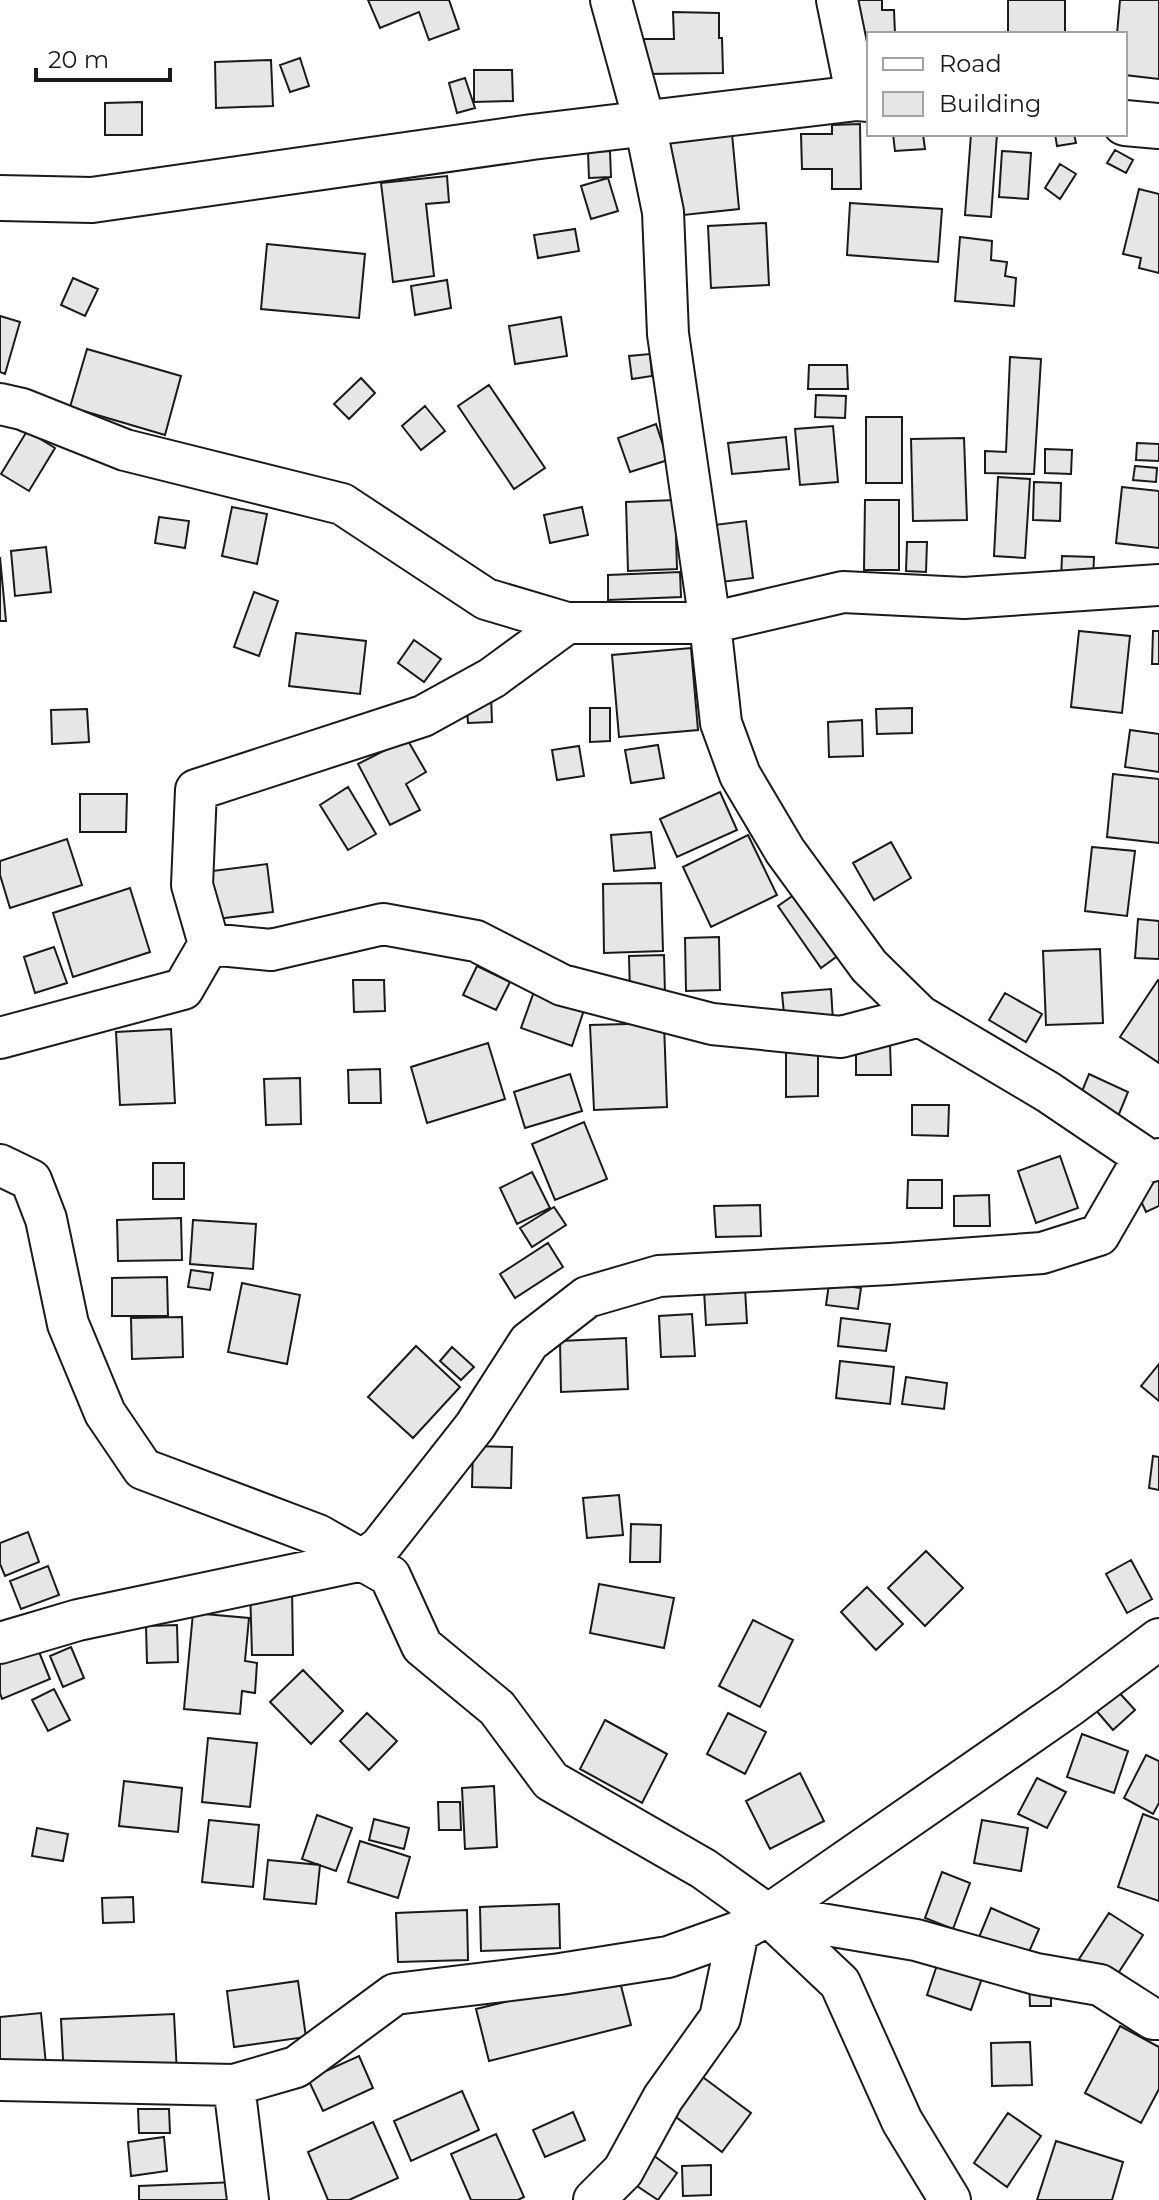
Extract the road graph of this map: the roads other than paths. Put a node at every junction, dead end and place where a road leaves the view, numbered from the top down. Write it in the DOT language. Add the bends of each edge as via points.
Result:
graph roads {
  1 [pos="611,0"];
  2 [pos="837,0"];
  3 [pos="863,98"];
  4 [pos="1127,123"];
  5 [pos="645,124"];
  6 [pos="1159,126"];
  7 [pos="0,198"];
  8 [pos="0,404"];
  9 [pos="1159,585"];
  10 [pos="567,623"];
  11 [pos="710,623"];
  12 [pos="209,944"];
  13 [pos="920,1016"];
  14 [pos="0,1038"];
  15 [pos="1154,1160"];
  16 [pos="0,1165"];
  17 [pos="363,1560"];
  18 [pos="1159,1639"];
  19 [pos="0,1643"];
  20 [pos="753,1924"];
  21 [pos="1159,2019"];
  22 [pos="0,2080"];
  23 [pos="234,2085"];
  24 [pos="248,2200"];
  25 [pos="594,2200"];
  26 [pos="950,2200"];
  1 -- 5 [label="street"];
  2 -- 3 [label="street"];
  3 -- 5 [label="street"];
  4 -- 6 [label="street"];
  5 -- 7 [label="street" via="92,200"];
  5 -- 11 [label="street" via="663,212 668,334"];
  8 -- 10 [label="street" via="125,450 342,504 486,599"];
  9 -- 11 [label="street" via="964,598 843,592"];
  10 -- 11 [label="street"];
  10 -- 12 [label="street" via="492,678 423,716 196,790 192,885"];
  11 -- 13 [label="street" via="721,723 740,775 785,851 869,966"];
  12 -- 13 [label="street" via="271,950 383,924 476,941 562,985 712,1024 841,1037"];
  12 -- 14 [label="street" via="183,989"];
  13 -- 15 [label="street"];
  15 -- 17 [label="street" via="1140,1164 1099,1235 1042,1253 659,1276 587,1297 529,1342 475,1426 380,1547"];
  16 -- 17 [label="street" via="31,1180 46,1219 68,1324 105,1413 143,1469 318,1535"];
  17 -- 19 [label="street" via="78,1620"];
  17 -- 20 [label="street" via="390,1576 422,1646 497,1708 551,1781 704,1869"];
  18 -- 20 [label="street"];
  20 -- 21 [label="street" via="916,1940 1036,1974 1100,1985"];
  20 -- 23 [label="street" via="668,1957 395,1994 296,2067"];
  20 -- 25 [label="street" via="720,2018 663,2098 623,2171"];
  20 -- 26 [label="street" via="840,1983 902,2121"];
  22 -- 23 [label="street"];
  23 -- 24 [label="street"];
}
